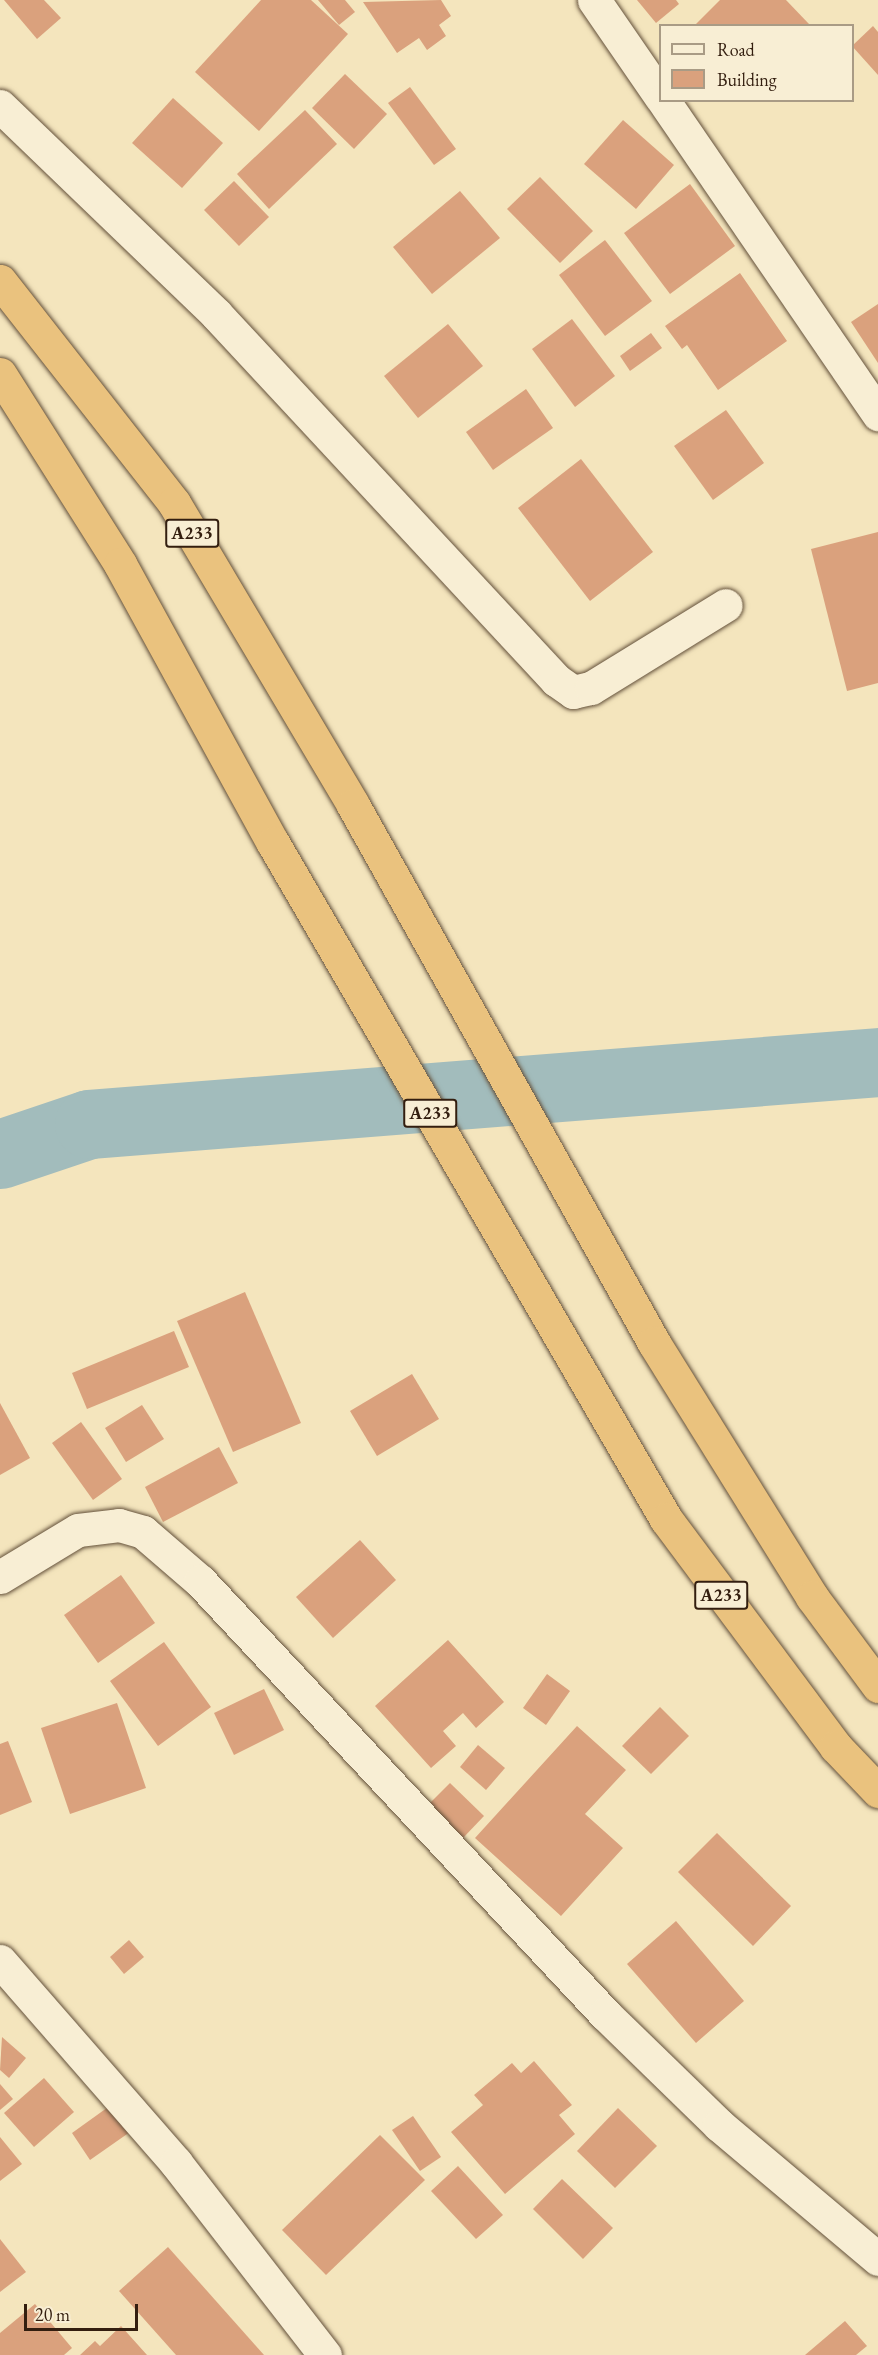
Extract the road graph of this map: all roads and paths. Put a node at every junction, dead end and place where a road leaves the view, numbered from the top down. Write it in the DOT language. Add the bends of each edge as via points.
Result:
graph roads {
  1 [pos="594,0"];
  2 [pos="659,95"];
  3 [pos="664,102"];
  4 [pos="0,106"];
  5 [pos="0,281"];
  6 [pos="0,374"];
  7 [pos="878,414"];
  8 [pos="726,605"];
  9 [pos="0,1577"];
  10 [pos="878,1686"];
  11 [pos="878,1791"];
  12 [pos="0,1961"];
  13 [pos="878,2259"];
  14 [pos="320,2353"];
  1 -- 2 [label="street"];
  3 -- 7 [label="street"];
  4 -- 8 [label="street" via="216,314 556,680 573,692 591,688"];
  5 -- 10 [label="highway, A233" via="174,503 353,805 654,1343 812,1597"];
  6 -- 11 [label="highway, A233" via="120,564 273,843 666,1519 836,1747"];
  9 -- 13 [label="street" via="78,1530 119,1525 143,1532 200,1581 605,2014 719,2125"];
  12 -- 14 [label="street" via="176,2163"];
}
